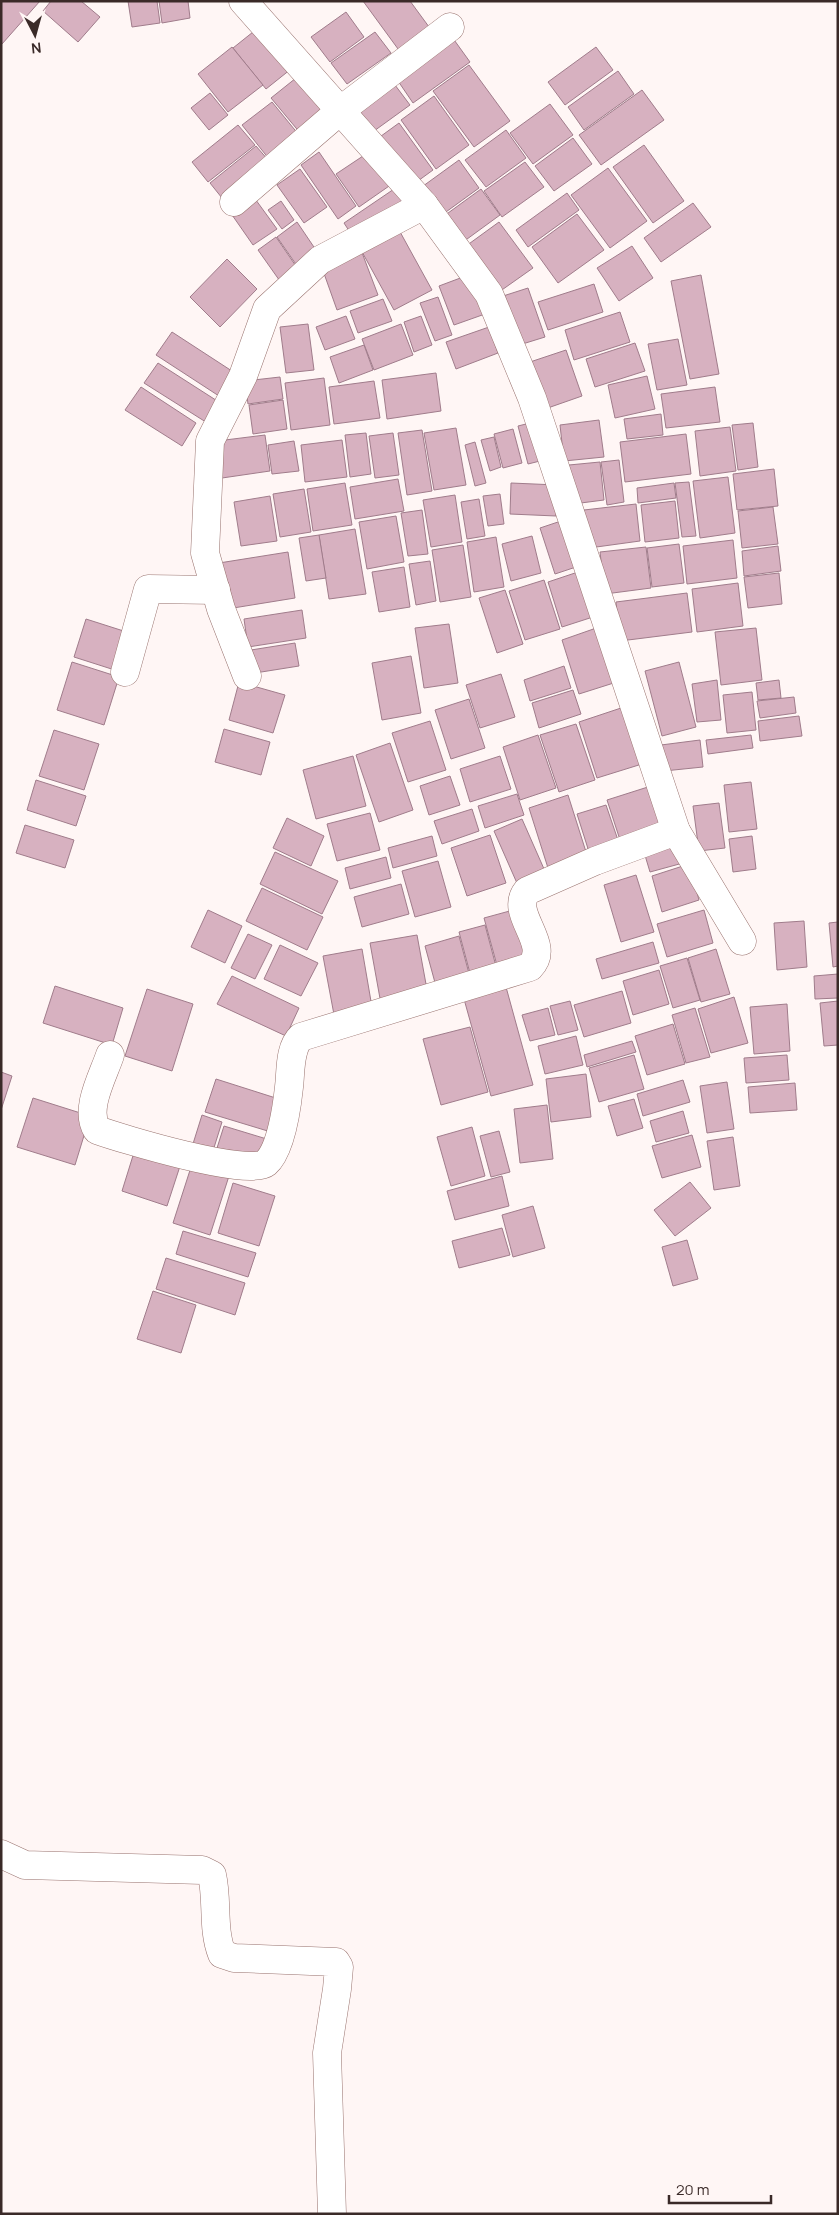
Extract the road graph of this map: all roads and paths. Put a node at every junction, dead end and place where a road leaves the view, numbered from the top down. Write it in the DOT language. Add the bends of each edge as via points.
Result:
graph roads {
  1 [pos="243,1"];
  2 [pos="450,27"];
  3 [pos="341,110"];
  4 [pos="234,202"];
  5 [pos="424,205"];
  6 [pos="216,590"];
  7 [pos="124,672"];
  8 [pos="247,676"];
  9 [pos="676,830"];
  10 [pos="742,941"];
  11 [pos="110,1054"];
  12 [pos="1,1854"];
  13 [pos="332,2214"];
  1 -- 3 [label="street"];
  2 -- 3 [label="street"];
  3 -- 4 [label="street"];
  3 -- 5 [label="street"];
  5 -- 6 [label="street" via="320,260 267,309 243,376 210,440 205,553"];
  5 -- 9 [label="street" via="489,294 532,398"];
  6 -- 7 [label="street" via="148,589"];
  6 -- 8 [label="street"];
  9 -- 10 [label="street"];
  9 -- 11 [label="street" via="527,891 522,906 537,948 530,967 301,1037 294,1046 287,1106 276,1146 267,1162 258,1167 215,1162 97,1130 93,1108"];
  12 -- 13 [label="street" via="25,1865 202,1870 212,1875 217,1941 222,1954 234,1958 336,1962 339,1967 337,1989 327,2053"];
}
